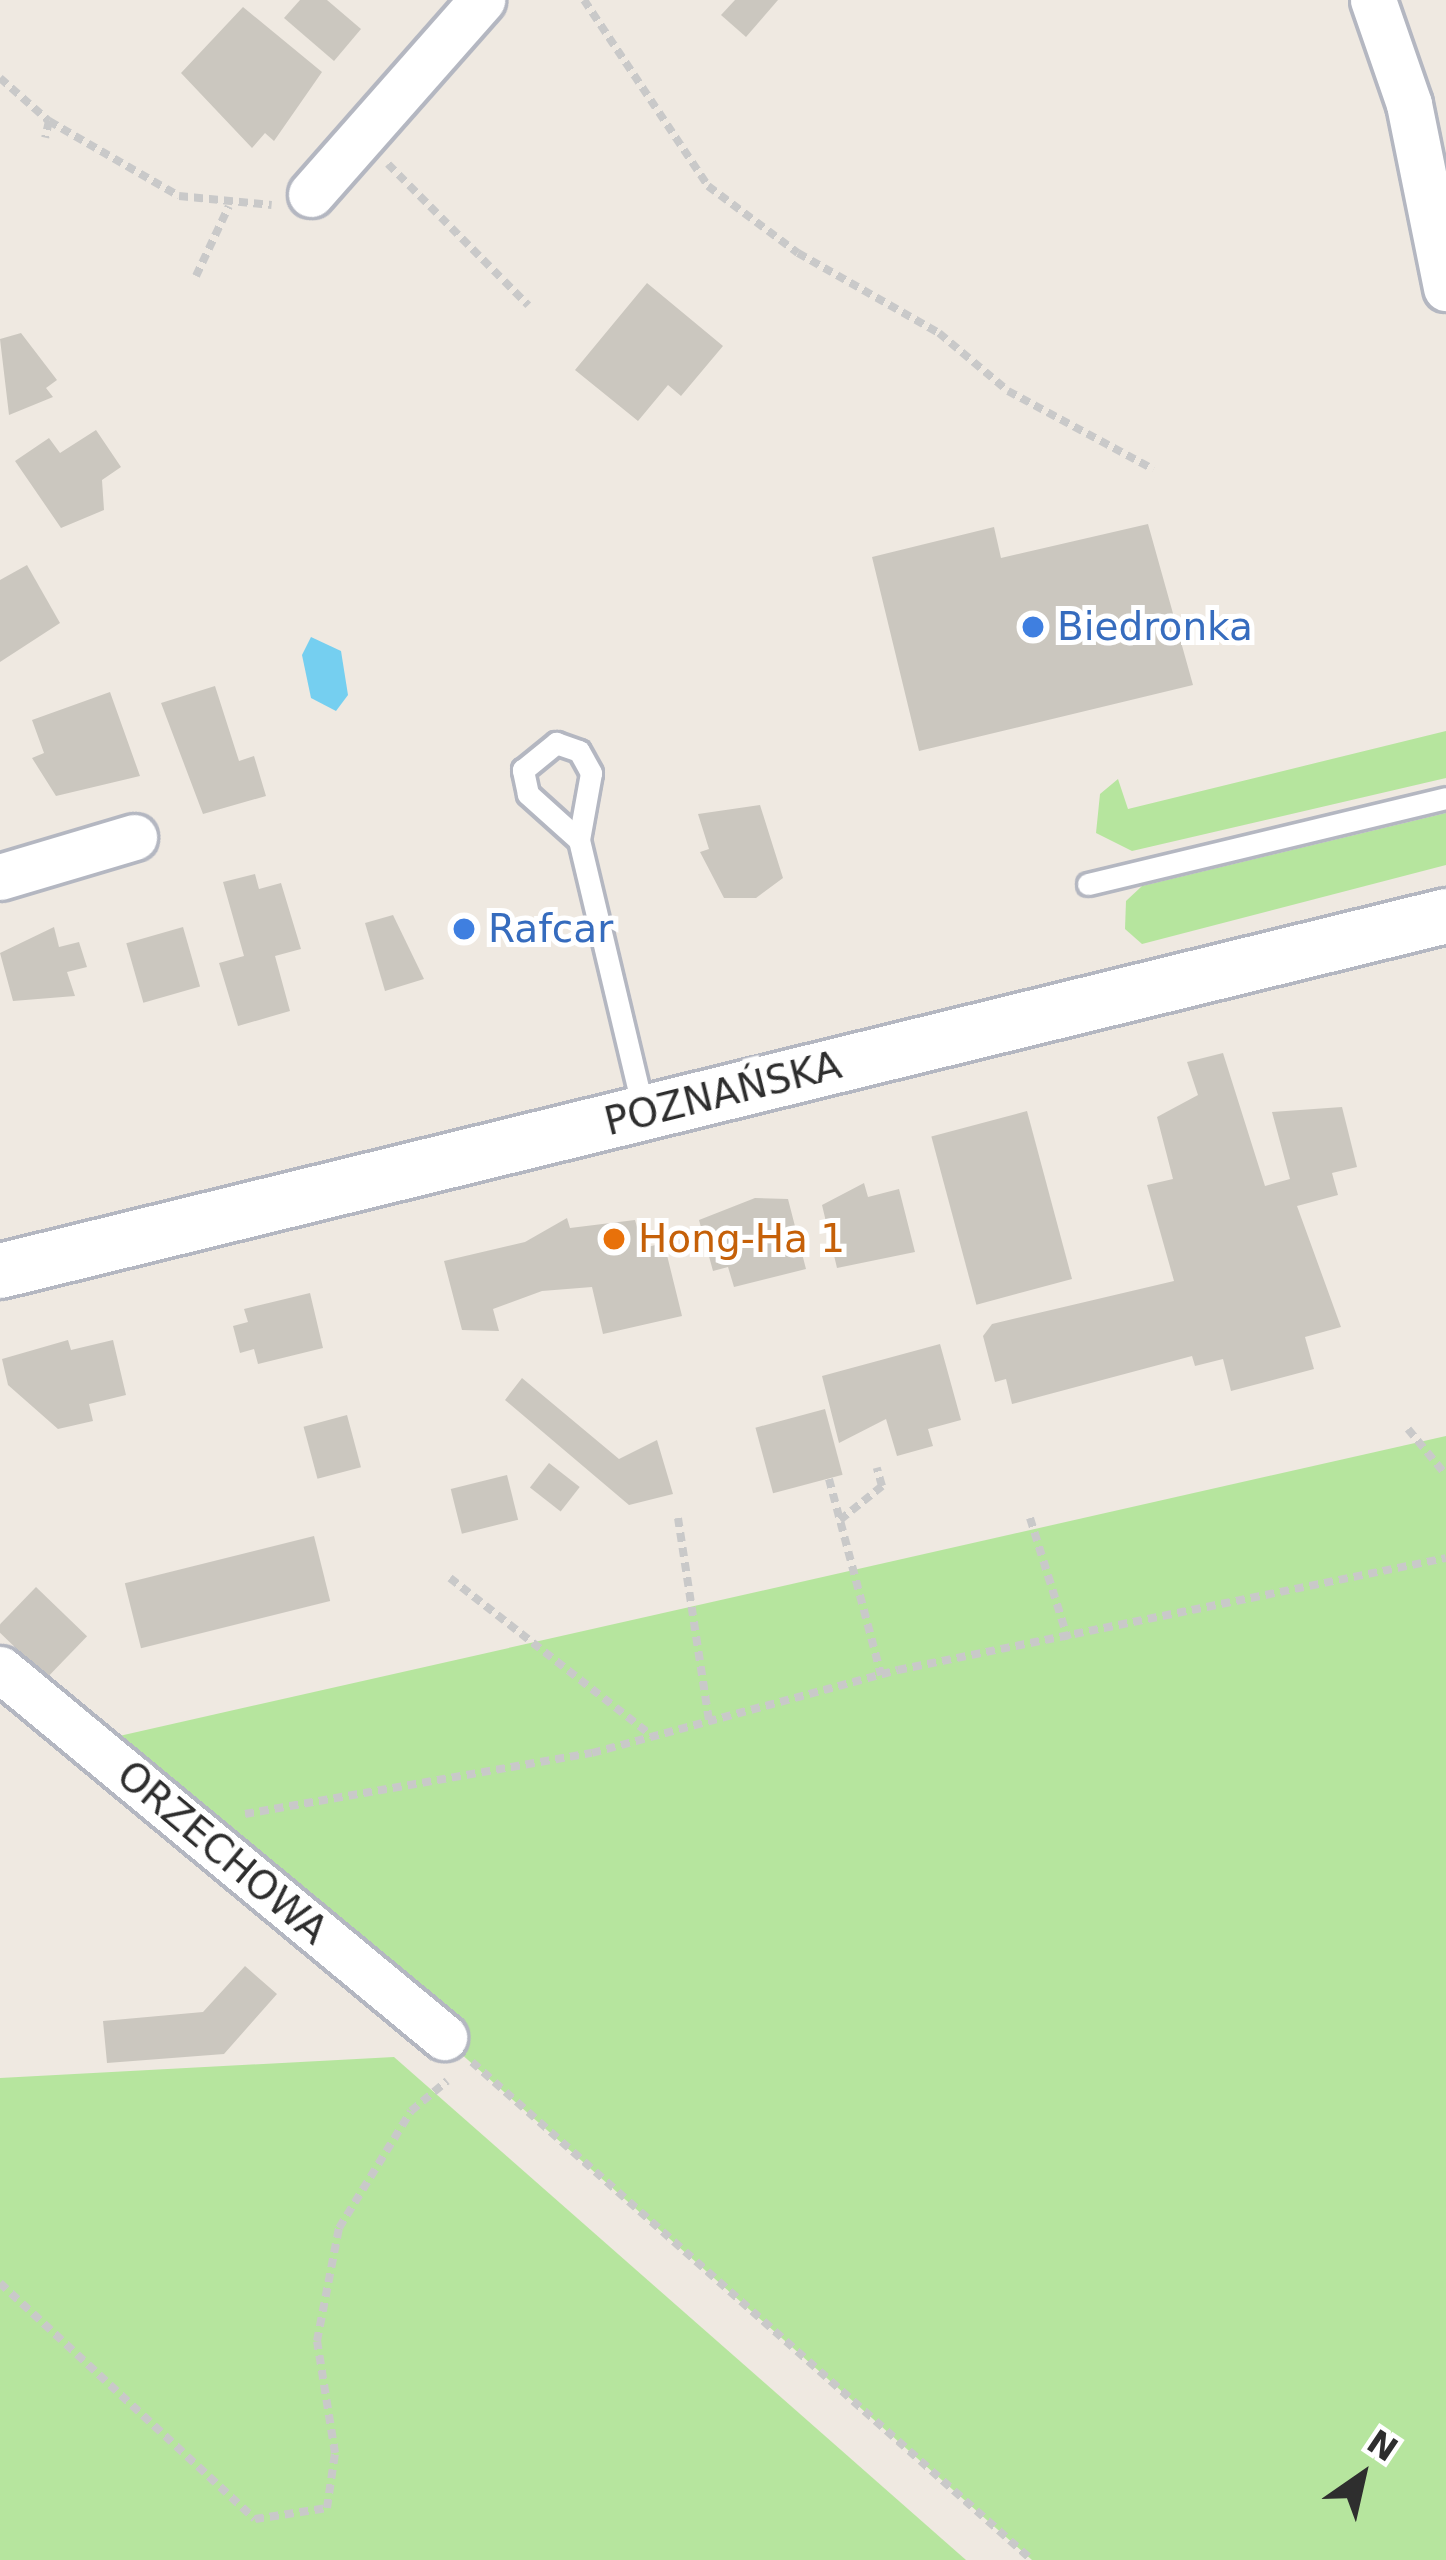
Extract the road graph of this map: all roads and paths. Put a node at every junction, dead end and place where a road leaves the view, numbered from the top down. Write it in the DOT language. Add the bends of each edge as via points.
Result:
graph roads {
  1 [pos="482,0"];
  2 [pos="584,0"];
  3 [pos="1373,0"];
  4 [pos="0,78"];
  5 [pos="49,121"];
  6 [pos="45,138"];
  7 [pos="361,138"];
  8 [pos="311,194"];
  9 [pos="230,205"];
  10 [pos="196,276"];
  11 [pos="1446,288"];
  12 [pos="529,305"];
  13 [pos="1154,469"];
  14 [pos="1446,797"];
  15 [pos="134,836"];
  16 [pos="579,840"];
  17 [pos="0,877"];
  18 [pos="1088,884"];
  19 [pos="1446,916"];
  20 [pos="644,1113"];
  21 [pos="0,1271"];
  22 [pos="1408,1429"];
  23 [pos="877,1468"];
  24 [pos="1446,1475"];
  25 [pos="829,1479"];
  26 [pos="678,1518"];
  27 [pos="1030,1518"];
  28 [pos="840,1520"];
  29 [pos="1446,1558"];
  30 [pos="450,1577"];
  31 [pos="1068,1639"];
  32 [pos="0,1669"];
  33 [pos="881,1675"];
  34 [pos="710,1721"];
  35 [pos="653,1736"];
  36 [pos="186,1823"];
  37 [pos="458,2049"];
  38 [pos="0,2283"];
  39 [pos="1032,2560"];
  1 -- 7 [label="street"];
  2 -- 13 [label="path" via="708,186 798,253 939,333 1008,392"];
  3 -- 11 [label="street" via="1409,104"];
  4 -- 5 [label="path"];
  5 -- 6 [label="path"];
  5 -- 9 [label="path" via="179,196"];
  7 -- 8 [label="street"];
  7 -- 12 [label="path"];
  8 -- 9 [label="path"];
  9 -- 10 [label="path"];
  14 -- 18 [label="lane"];
  15 -- 17 [label="street"];
  16 -- 20 [label="lane"];
  19 -- 20 [label="street, POZNAŃSKA"];
  20 -- 21 [label="street, POZNAŃSKA"];
  22 -- 24 [label="path"];
  23 -- 28 [label="path" via="882,1486"];
  25 -- 28 [label="path"];
  26 -- 34 [label="path"];
  27 -- 31 [label="path"];
  28 -- 33 [label="path"];
  29 -- 31 [label="path"];
  30 -- 35 [label="path"];
  31 -- 33 [label="path"];
  32 -- 36 [label="street, ORZECHOWA"];
  33 -- 34 [label="path"];
  34 -- 35 [label="path"];
  35 -- 36 [label="path"];
  36 -- 37 [label="street, ORZECHOWA"];
  37 -- 38 [label="path" via="339,2228 316,2341 335,2453 327,2508 255,2519"];
  37 -- 39 [label="path"];
}
